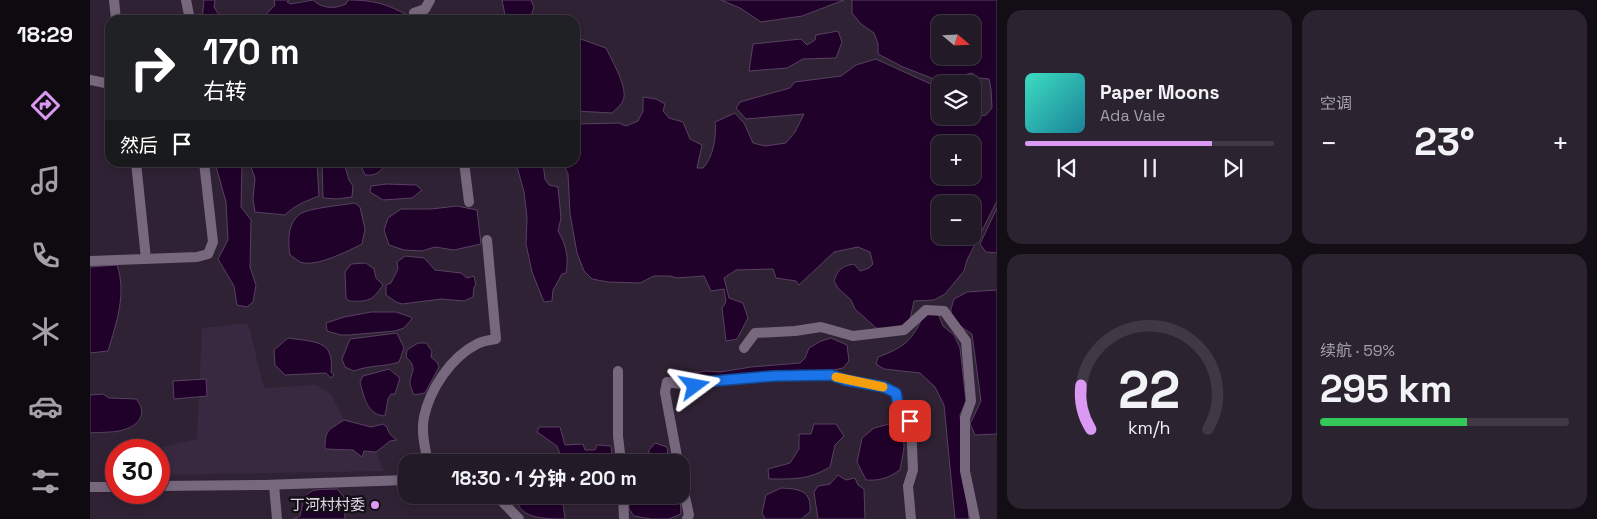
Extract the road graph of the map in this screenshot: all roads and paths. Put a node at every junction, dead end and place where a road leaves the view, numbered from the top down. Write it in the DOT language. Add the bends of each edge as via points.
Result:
graph roads {
  1 [pos="114,0"];
  2 [pos="186,0"];
  3 [pos="430,0"];
  4 [pos="116,15"];
  5 [pos="189,15"];
  6 [pos="414,15"];
  7 [pos="90,80"];
  8 [pos="105,83"];
  9 [pos="137,167"];
  10 [pos="205,167"];
  11 [pos="465,167"];
  12 [pos="469,202"];
  13 [pos="487,240"];
  14 [pos="146,259"];
  15 [pos="90,261"];
  16 [pos="744,348"];
  17 [pos="618,371"];
  18 [pos="427,454"];
  19 [pos="620,454"];
  20 [pos="677,454"];
  21 [pos="398,480"];
  22 [pos="274,485"];
  23 [pos="170,486"];
  24 [pos="90,487"];
  25 [pos="105,487"];
  26 [pos="505,504"];
  27 [pos="623,504"];
  28 [pos="687,504"];
  29 [pos="277,519"];
  30 [pos="520,519"];
  31 [pos="624,519"];
  32 [pos="687,519"];
  33 [pos="912,519"];
  34 [pos="975,519"];
  1 -- 4 [label="street"];
  2 -- 5 [label="street"];
  3 -- 6 [label="street" via="425,9"];
  7 -- 8 [label="street"];
  9 -- 14 [label="street"];
  10 -- 14 [label="street" via="213,242 208,254"];
  11 -- 12 [label="street"];
  13 -- 18 [label="street" via="496,339 466,350 438,383 424,418"];
  14 -- 15 [label="street"];
  16 -- 34 [label="street" via="755,333 822,328 853,336 904,330 926,310 944,311 966,342 971,401 965,418 964,471"];
  17 -- 19 [label="street"];
  20 -- 33 [label="street" via="665,392 667,382 695,386 703,382 774,376 831,375 884,387 896,393 899,410 910,421 913,470 908,486"];
  21 -- 22 [label="street"];
  22 -- 23 [label="street"];
  22 -- 29 [label="street"];
  24 -- 25 [label="street"];
  26 -- 30 [label="street"];
  27 -- 31 [label="street"];
  28 -- 32 [label="street"];
}
